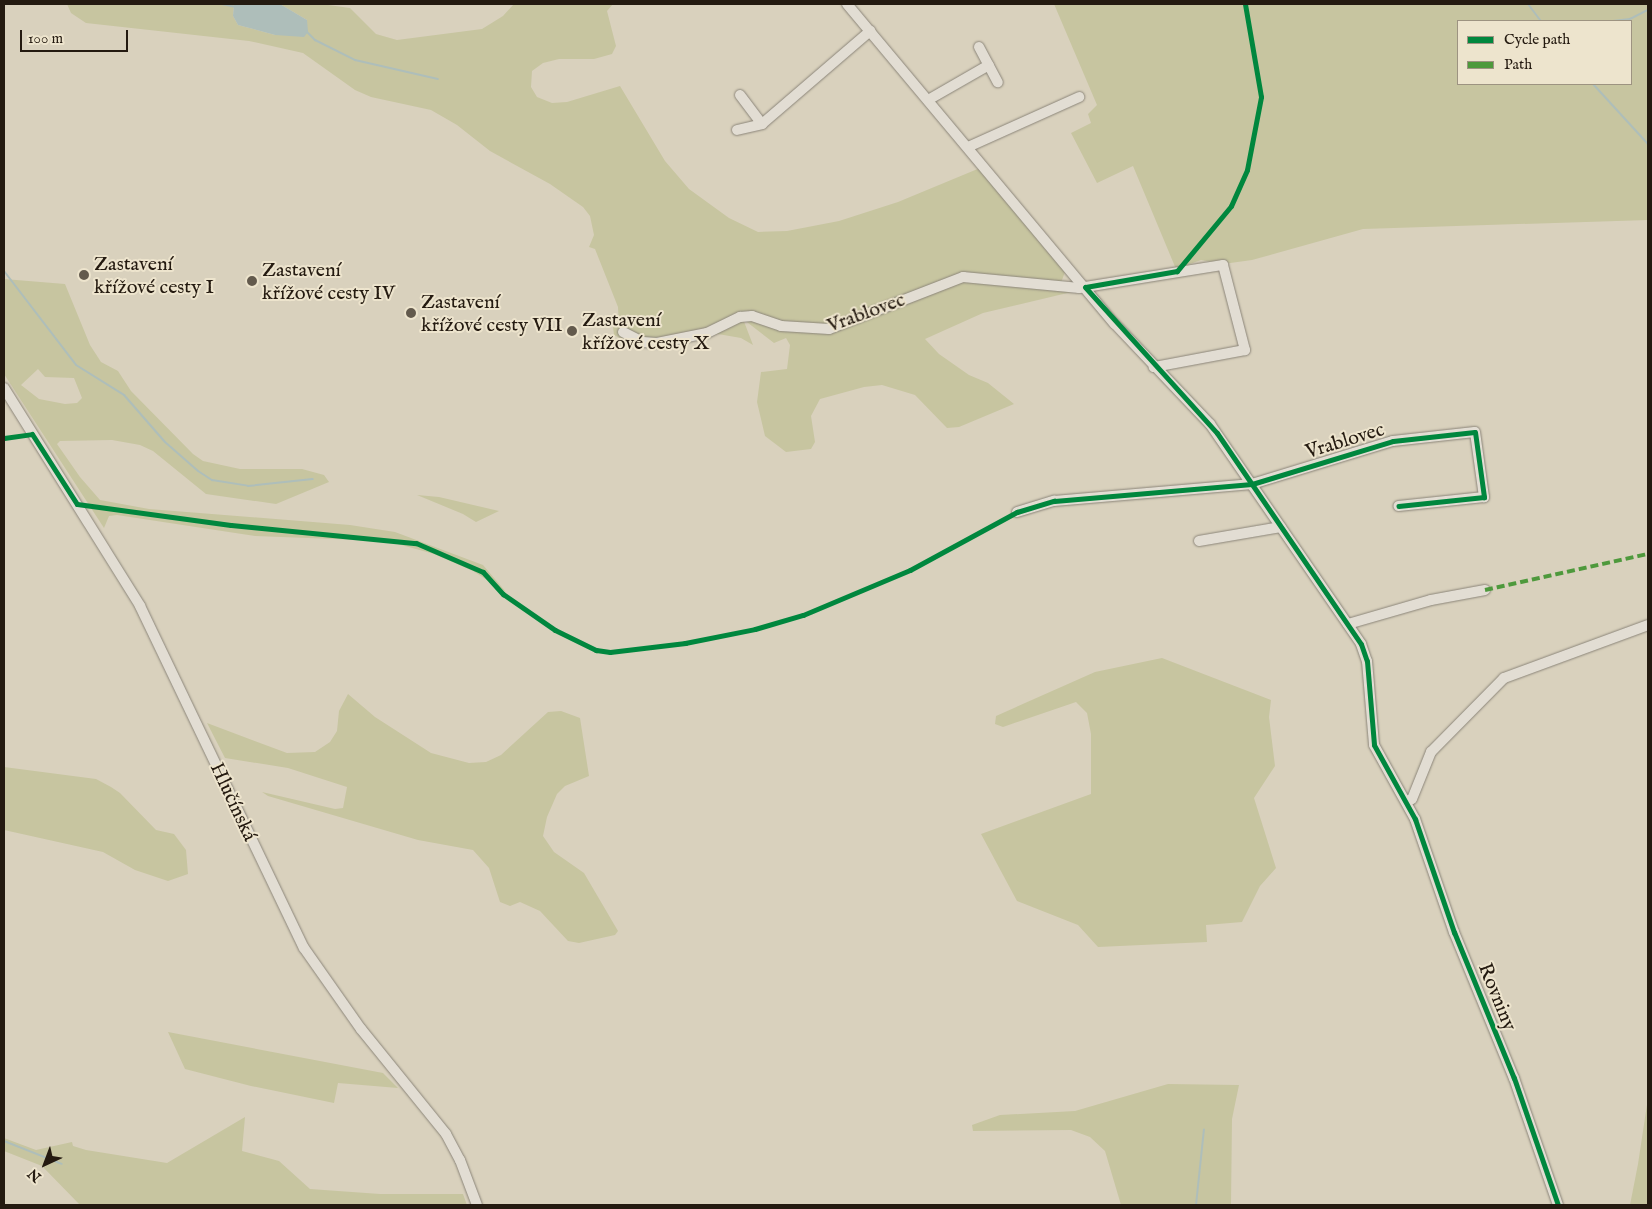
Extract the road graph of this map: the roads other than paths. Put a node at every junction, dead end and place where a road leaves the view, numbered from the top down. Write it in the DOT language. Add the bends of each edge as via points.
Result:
graph roads {
  1 [pos="847,4"];
  2 [pos="870,31"];
  3 [pos="979,47"];
  4 [pos="989,65"];
  5 [pos="998,82"];
  6 [pos="740,95"];
  7 [pos="1079,97"];
  8 [pos="928,100"];
  9 [pos="762,124"];
  10 [pos="737,130"];
  11 [pos="968,147"];
  12 [pos="1084,287"];
  13 [pos="623,332"];
  14 [pos="1154,367"];
  15 [pos="4,388"];
  16 [pos="1252,484"];
  17 [pos="1398,506"];
  18 [pos="1017,512"];
  19 [pos="1281,527"];
  20 [pos="1200,540"];
  21 [pos="1485,590"];
  22 [pos="1348,624"];
  23 [pos="1648,625"];
  24 [pos="1407,801"];
  25 [pos="477,1205"];
  26 [pos="1558,1205"];
  1 -- 2 [label="street"];
  2 -- 8 [label="street"];
  2 -- 9 [label="street"];
  3 -- 4 [label="street"];
  4 -- 5 [label="street"];
  4 -- 8 [label="street"];
  6 -- 9 [label="street"];
  7 -- 11 [label="street"];
  8 -- 11 [label="street"];
  9 -- 10 [label="street"];
  11 -- 12 [label="street"];
  12 -- 13 [label="street, Vrablovec" via="963,277 829,329 781,326 752,316 740,317 707,333 657,343 643,342"];
  12 -- 14 [label="street"];
  12 -- 14 [label="street, Vrablovec" via="1223,265 1245,350"];
  14 -- 16 [label="street" via="1210,424"];
  15 -- 25 [label="street, Hlučínská" via="140,606 304,948 361,1028 446,1134"];
  16 -- 17 [label="street, Vrablovec" via="1393,441 1475,432 1484,497"];
  16 -- 18 [label="street, Vrablovec" via="1054,501"];
  16 -- 19 [label="street"];
  19 -- 20 [label="street"];
  19 -- 22 [label="street"];
  21 -- 22 [label="street" via="1431,600"];
  22 -- 24 [label="street" via="1361,644 1367,662 1374,745"];
  23 -- 24 [label="street" via="1504,678 1431,752 1412,799"];
  24 -- 26 [label="street, Rovniny" via="1454,932 1514,1078"];
}
